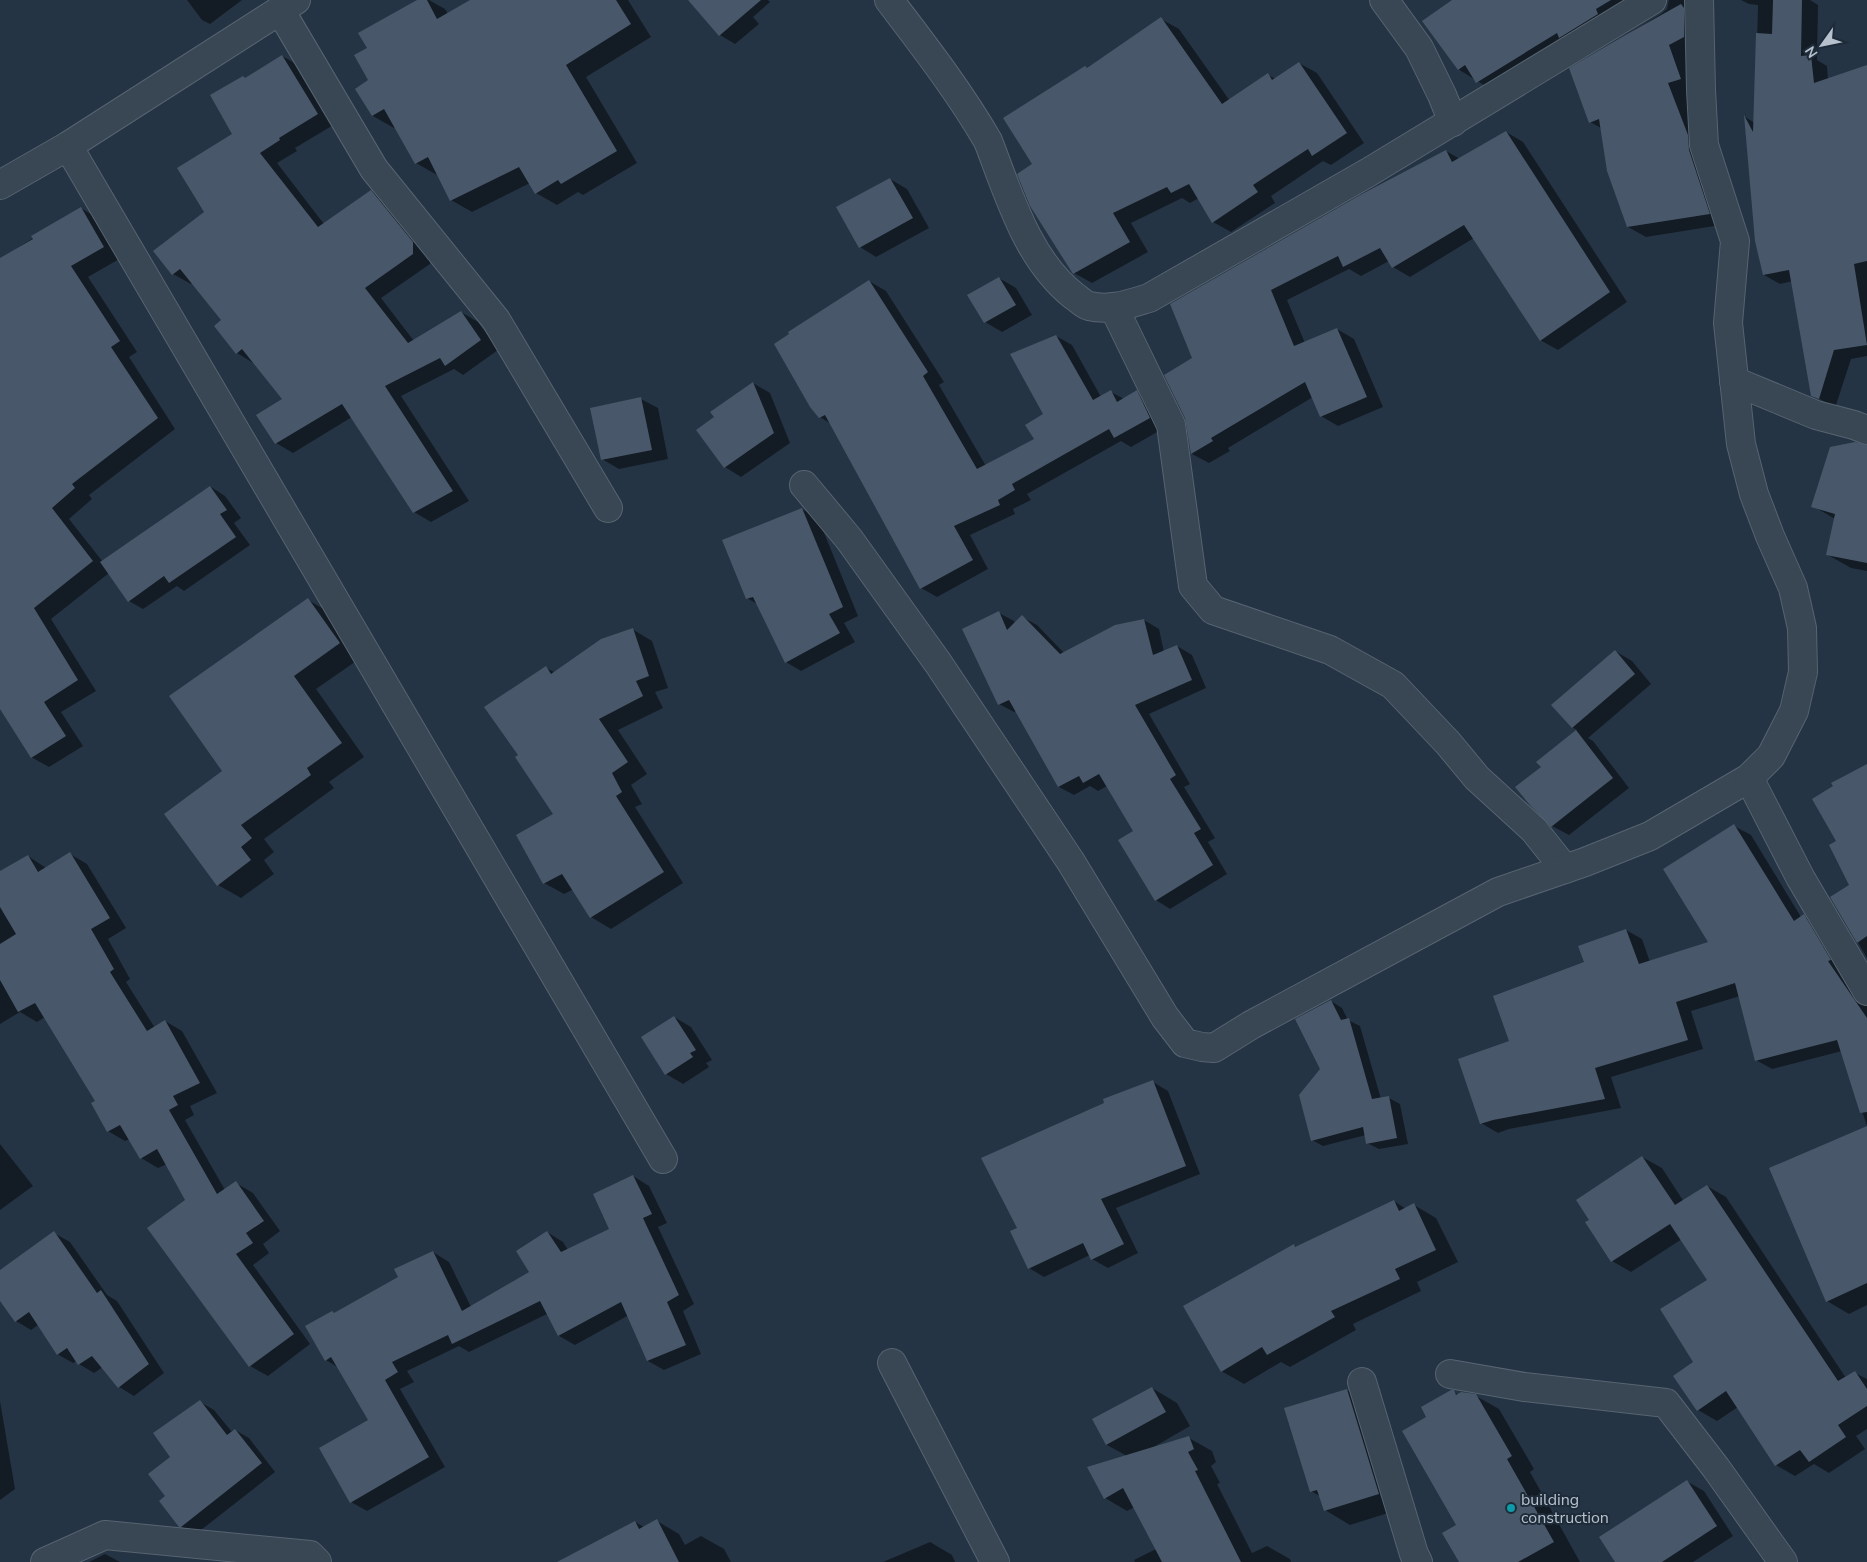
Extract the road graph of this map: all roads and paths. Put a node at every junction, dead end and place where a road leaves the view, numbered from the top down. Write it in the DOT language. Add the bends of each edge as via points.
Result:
graph roads {
  1 [pos="889,0"];
  2 [pos="1384,0"];
  3 [pos="1652,0"];
  4 [pos="1699,0"];
  5 [pos="288,5"];
  6 [pos="1452,122"];
  7 [pos="68,146"];
  8 [pos="0,184"];
  9 [pos="1114,308"];
  10 [pos="1734,382"];
  11 [pos="1867,430"];
  12 [pos="804,485"];
  13 [pos="608,508"];
  14 [pos="1749,778"];
  15 [pos="1565,869"];
  16 [pos="1867,991"];
  17 [pos="663,1159"];
  18 [pos="892,1363"];
  19 [pos="1450,1374"];
  20 [pos="1362,1382"];
  21 [pos="44,1562"];
  22 [pos="318,1562"];
  23 [pos="995,1562"];
  24 [pos="1418,1562"];
  25 [pos="1783,1562"];
  1 -- 9 [label="street" via="951,82 985,136 1018,217 1042,262 1063,287 1088,306"];
  2 -- 6 [label="street" via="1418,48"];
  3 -- 6 [label="street"];
  4 -- 10 [label="street" via="1704,145 1735,241 1728,323"];
  5 -- 7 [label="street"];
  5 -- 13 [label="street" via="374,169 496,320"];
  6 -- 9 [label="street" via="1149,298"];
  7 -- 8 [label="street"];
  7 -- 17 [label="street"];
  9 -- 15 [label="street" via="1170,425 1193,586 1213,610 1330,650 1393,685 1477,778 1534,830"];
  10 -- 11 [label="street" via="1816,415"];
  10 -- 14 [label="street" via="1741,444 1754,494 1793,588 1802,628 1803,672 1794,711 1771,756"];
  12 -- 15 [label="street" via="849,539 938,663 1071,862 1165,1017 1185,1043 1214,1048 1498,892"];
  14 -- 15 [label="street" via="1650,836"];
  14 -- 16 [label="street" via="1800,877"];
  18 -- 23 [label="street"];
  19 -- 25 [label="street" via="1524,1387 1666,1403"];
  20 -- 24 [label="street"];
  21 -- 22 [label="street" via="105,1535 310,1554"];
}
